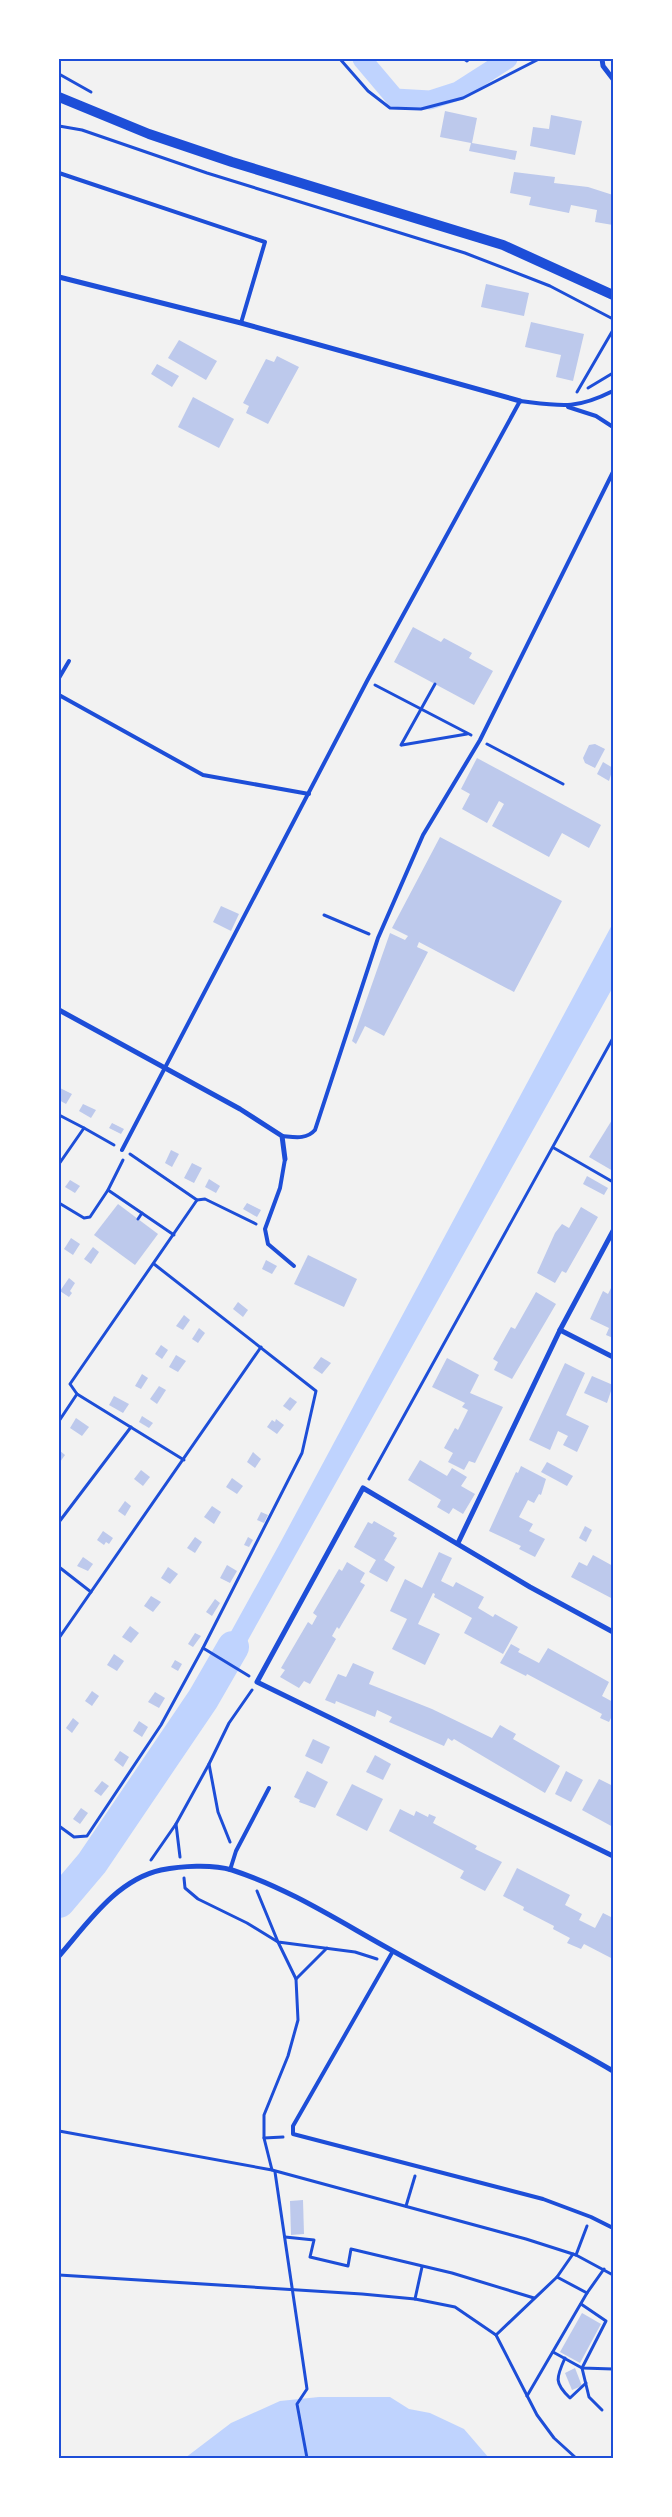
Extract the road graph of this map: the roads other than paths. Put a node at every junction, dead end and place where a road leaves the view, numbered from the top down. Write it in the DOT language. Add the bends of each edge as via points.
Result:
graph roads {
  1 [pos="602,59"];
  2 [pos="613,79"];
  3 [pos="59,97"];
  4 [pos="59,173"];
  5 [pos="59,277"];
  6 [pos="613,295"];
  7 [pos="241,323"];
  8 [pos="613,391"];
  9 [pos="520,401"];
  10 [pos="567,407"];
  11 [pos="613,427"];
  12 [pos="613,472"];
  13 [pos="69,661"];
  14 [pos="59,678"];
  15 [pos="59,694"];
  16 [pos="308,794"];
  17 [pos="59,1010"];
  18 [pos="165,1069"];
  19 [pos="282,1136"];
  20 [pos="122,1150"];
  21 [pos="285,1159"];
  22 [pos="613,1231"];
  23 [pos="294,1266"];
  24 [pos="560,1330"];
  25 [pos="613,1357"];
  26 [pos="458,1543"];
  27 [pos="613,1632"];
  28 [pos="269,1788"];
  29 [pos="613,1856"];
  30 [pos="230,1870"];
  31 [pos="393,1951"];
  32 [pos="59,1956"];
  33 [pos="613,2071"];
  34 [pos="613,2228"];
  1 -- 2 [label="street"];
  3 -- 6 [label="main road" via="149,134 232,162 503,246"];
  4 -- 7 [label="lane" via="265,242"];
  5 -- 7 [label="street"];
  7 -- 9 [label="street"];
  8 -- 10 [label="lane" via="594,401"];
  9 -- 10 [label="lane"];
  9 -- 16 [label="lane"];
  10 -- 11 [label="lane" via="596,416"];
  12 -- 19 [label="lane" via="480,740 423,835 378,938 315,1130 309,1136"];
  13 -- 14 [label="lane"];
  15 -- 16 [label="lane" via="203,775"];
  16 -- 18 [label="lane"];
  17 -- 18 [label="street"];
  18 -- 19 [label="street" via="240,1109"];
  18 -- 20 [label="lane"];
  19 -- 21 [label="street"];
  21 -- 23 [label="lane" via="280,1188 265,1229 268,1244"];
  22 -- 24 [label="street"];
  24 -- 25 [label="street"];
  24 -- 26 [label="street"];
  26 -- 27 [label="street"];
  26 -- 29 [label="street" via="363,1488 257,1682"];
  28 -- 30 [label="lane" via="236,1851"];
  30 -- 31 [label="street" via="290,1892"];
  30 -- 32 [label="street" via="207,1867 161,1870 140,1878 110,1898"];
  31 -- 33 [label="street"];
  31 -- 34 [label="lane" via="293,2126 293,2134 535,2197"];
}
